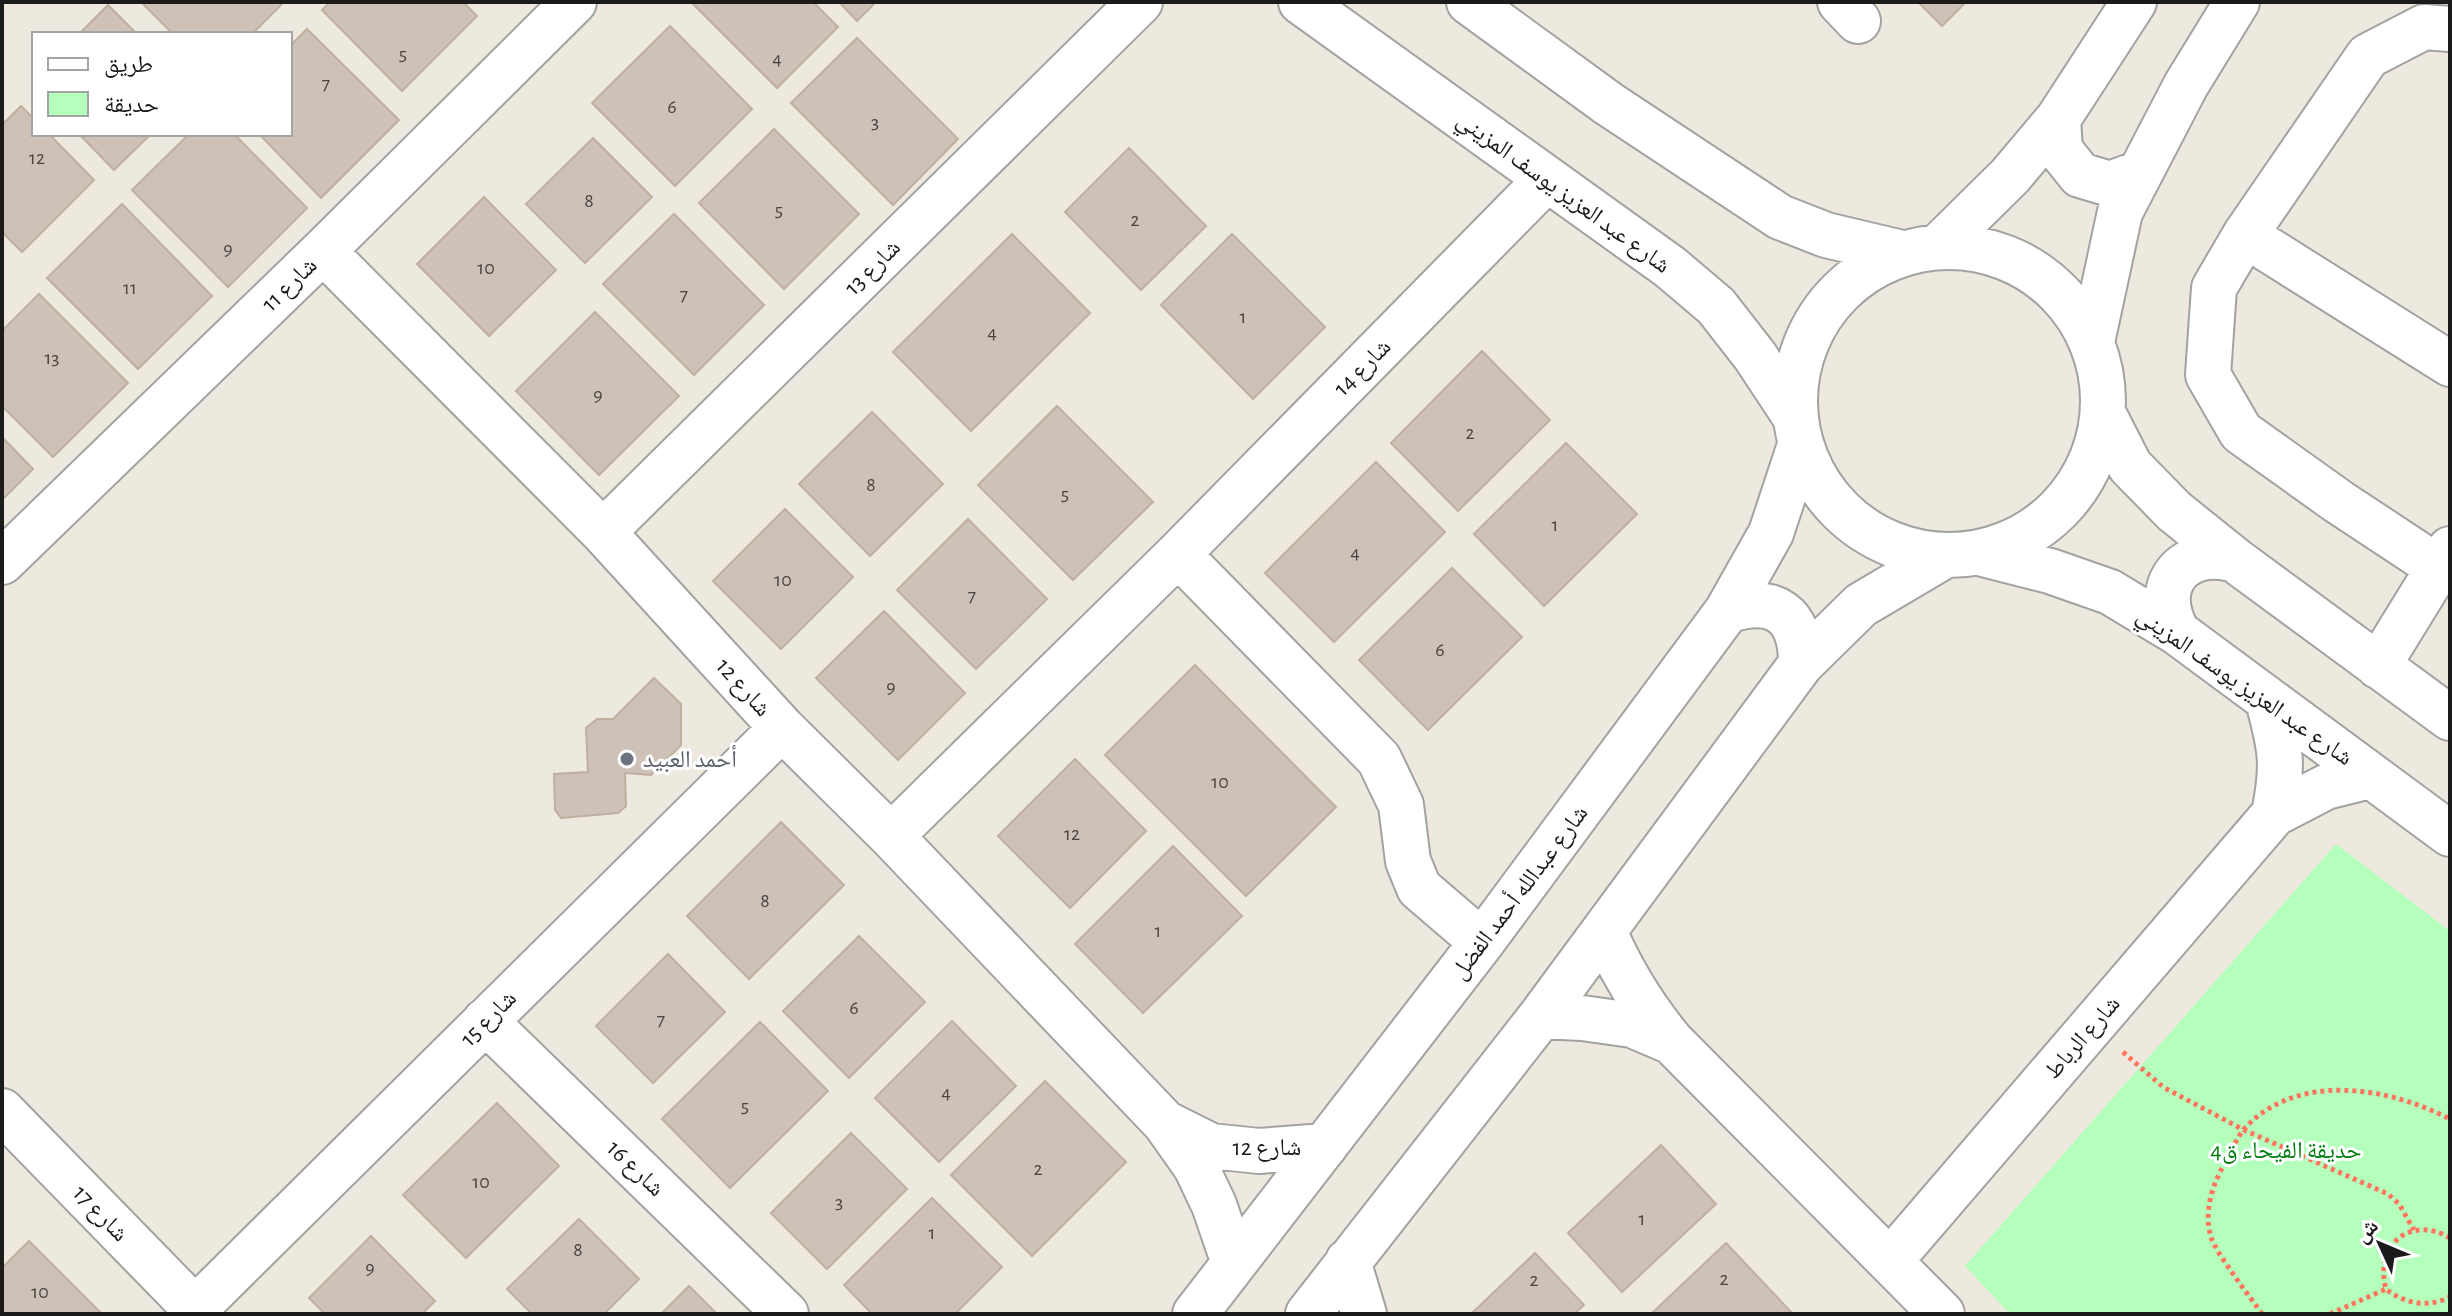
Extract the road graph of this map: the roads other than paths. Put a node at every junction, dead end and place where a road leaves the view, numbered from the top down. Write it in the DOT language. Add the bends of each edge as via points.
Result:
graph roads {
  1 [pos="574,2"];
  2 [pos="1140,2"];
  3 [pos="1301,2"];
  4 [pos="1469,2"];
  5 [pos="2134,2"];
  6 [pos="2237,2"];
  7 [pos="2450,29"];
  8 [pos="2058,119"];
  9 [pos="2140,173"];
  10 [pos="1546,180"];
  11 [pos="2245,235"];
  12 [pos="1920,250"];
  13 [pos="323,251"];
  14 [pos="2092,342"];
  15 [pos="2450,364"];
  16 [pos="2103,413"];
  17 [pos="1797,430"];
  18 [pos="603,532"];
  19 [pos="1178,554"];
  20 [pos="1961,555"];
  21 [pos="2444,558"];
  22 [pos="2235,560"];
  23 [pos="2,562"];
  24 [pos="1727,611"];
  25 [pos="2178,633"];
  26 [pos="1801,664"];
  27 [pos="2378,666"];
  28 [pos="2268,701"];
  29 [pos="2450,718"];
  30 [pos="782,728"];
  31 [pos="2370,776"];
  32 [pos="2274,814"];
  33 [pos="2450,834"];
  34 [pos="891,836"];
  35 [pos="1604,931"];
  36 [pos="1482,942"];
  37 [pos="1541,1016"];
  38 [pos="485,1021"];
  39 [pos="1672,1042"];
  40 [pos="2,1111"];
  41 [pos="1165,1123"];
  42 [pos="1325,1146"];
  43 [pos="1348,1261"];
  44 [pos="1890,1261"];
  45 [pos="1234,1263"];
  46 [pos="197,1312"];
  47 [pos="786,1314"];
  48 [pos="1195,1314"];
  49 [pos="1308,1314"];
  50 [pos="1364,1314"];
  51 [pos="1942,1314"];
  1 -- 13 [label="street, شارع 11"];
  2 -- 18 [label="street, شارع 13"];
  3 -- 10 [label="street, شارع عبد العزيز يوسف المزيني"];
  4 -- 12 [label="street" via="1609,104 1780,217 1826,235"];
  5 -- 8 [label="street"];
  6 -- 9 [label="street"];
  7 -- 11 [label="street" via="2424,27 2368,56"];
  8 -- 9 [label="street" via="2060,150 2080,175 2110,184"];
  8 -- 12 [label="street" via="2010,176"];
  9 -- 14 [label="street" via="2120,212"];
  10 -- 17 [label="street, شارع عبد العزيز يوسف المزيني" via="1716,306 1755,356"];
  10 -- 19 [label="street, شارع 14"];
  11 -- 15 [label="street"];
  11 -- 21 [label="street" via="2214,288 2208,375 2241,432 2339,502"];
  12 -- 14 [label="street" via="1977,248 2014,260 2047,280 2074,309"];
  12 -- 17 [label="street" via="1856,277 1820,315 1798,363"];
  13 -- 18 [label="street, شارع 12"];
  13 -- 23 [label="street, شارع 11"];
  14 -- 16 [label="street" via="2102,377"];
  16 -- 20 [label="street" via="2089,467 2058,512 2012,543"];
  16 -- 22 [label="street" via="2130,466 2174,511"];
  17 -- 20 [label="street, شارع عبد العزيز يوسف المزيني" via="1811,474 1836,509 1869,535 1909,552"];
  17 -- 24 [label="street, شارع عبدالله أحمد الفضل" via="1771,533"];
  18 -- 30 [label="street, شارع 12"];
  19 -- 34 [label="street, شارع 14"];
  19 -- 36 [label="street" via="1379,759 1401,805 1408,861 1419,888"];
  20 -- 25 [label="street, شارع عبد العزيز يوسف المزيني" via="2050,571 2110,592"];
  20 -- 26 [label="street" via="1861,605"];
  21 -- 27 [label="street"];
  22 -- 25 [label="street" via="2208,556 2182,566 2166,599 2168,618"];
  22 -- 27 [label="street"];
  24 -- 26 [label="street" via="1749,603 1772,607 1791,620 1801,641"];
  24 -- 36 [label="street, شارع عبدالله أحمد الفضل"];
  25 -- 28 [label="street, شارع عبد العزيز يوسف المزيني"];
  26 -- 35 [label="street"];
  27 -- 29 [label="street"];
  28 -- 31 [label="street, شارع عبد العزيز يوسف المزيني"];
  28 -- 32 [label="street" via="2281,747"];
  30 -- 34 [label="street, شارع 12"];
  30 -- 38 [label="street, شارع 15"];
  31 -- 32 [label="street, شارع الرباط" via="2326,787"];
  31 -- 33 [label="street, شارع عبد العزيز يوسف المزيني"];
  32 -- 44 [label="street, شارع الرباط"];
  34 -- 41 [label="street, شارع 12"];
  35 -- 37 [label="street"];
  35 -- 39 [label="street" via="1620,970"];
  36 -- 42 [label="street, شارع عبدالله أحمد الفضل"];
  37 -- 39 [label="street" via="1632,1025"];
  37 -- 43 [label="street"];
  38 -- 46 [label="street, شارع 15"];
  38 -- 47 [label="street, شارع 16"];
  39 -- 44 [label="street"];
  40 -- 46 [label="street, شارع 17"];
  41 -- 42 [label="street, شارع 12" via="1211,1146 1259,1151"];
  41 -- 45 [label="street, شارع 12" via="1196,1167"];
  42 -- 45 [label="street, شارع عبدالله أحمد الفضل"];
  43 -- 49 [label="street"];
  43 -- 50 [label="street"];
  44 -- 51 [label="street"];
  45 -- 48 [label="street, شارع عبدالله أحمد الفضل"];
}
